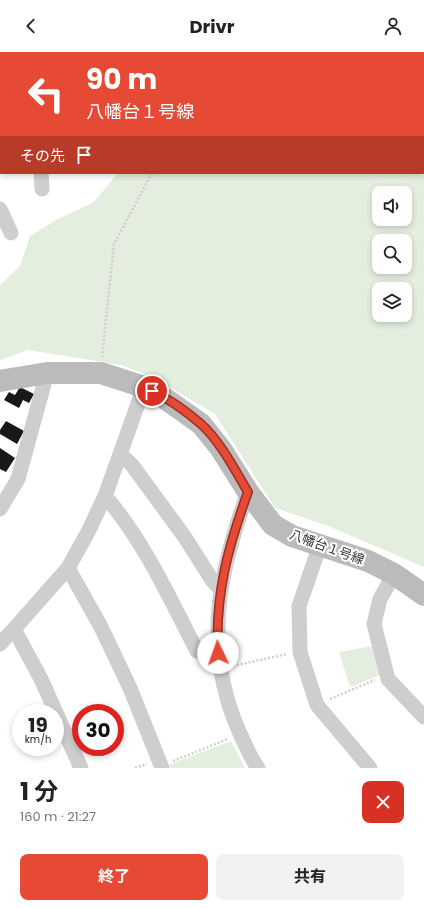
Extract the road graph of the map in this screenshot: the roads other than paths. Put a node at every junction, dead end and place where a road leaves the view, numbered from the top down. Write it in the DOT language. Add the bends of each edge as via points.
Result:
graph roads {
  1 [pos="41,174"];
  2 [pos="42,189"];
  3 [pos="0,209"];
  4 [pos="12,233"];
  5 [pos="47,373"];
  6 [pos="0,381"];
  7 [pos="144,387"];
  8 [pos="120,454"];
  9 [pos="248,492"];
  10 [pos="105,496"];
  11 [pos="0,509"];
  12 [pos="320,545"];
  13 [pos="68,568"];
  14 [pos="394,574"];
  15 [pos="220,589"];
  16 [pos="424,595"];
  17 [pos="14,629"];
  18 [pos="0,644"];
  19 [pos="218,653"];
  20 [pos="424,717"];
  21 [pos="162,767"];
  22 [pos="80,768"];
  23 [pos="258,768"];
  24 [pos="370,768"];
  1 -- 2 [label="street"];
  3 -- 4 [label="street"];
  5 -- 6 [label="street, 八幡台１号線"];
  5 -- 7 [label="street, 八幡台１号線" via="101,373"];
  5 -- 11 [label="street" via="18,479"];
  7 -- 8 [label="street"];
  7 -- 9 [label="street, 八幡台１号線" via="201,424 221,449"];
  8 -- 10 [label="street"];
  8 -- 15 [label="street" via="136,471"];
  9 -- 12 [label="street, 八幡台１号線" via="273,525 292,536"];
  9 -- 15 [label="street" via="234,531"];
  10 -- 13 [label="street"];
  10 -- 19 [label="street" via="154,568 197,651"];
  12 -- 14 [label="street, 八幡台１号線" via="368,561"];
  12 -- 24 [label="street" via="299,606 300,652 317,705"];
  13 -- 17 [label="street"];
  13 -- 21 [label="street" via="101,627 130,688"];
  14 -- 16 [label="street, 八幡台１号線"];
  14 -- 20 [label="street" via="380,599 374,624 388,679"];
  15 -- 19 [label="street"];
  17 -- 18 [label="street"];
  17 -- 22 [label="street" via="41,680"];
  19 -- 23 [label="street" via="225,691 240,734"];
}
